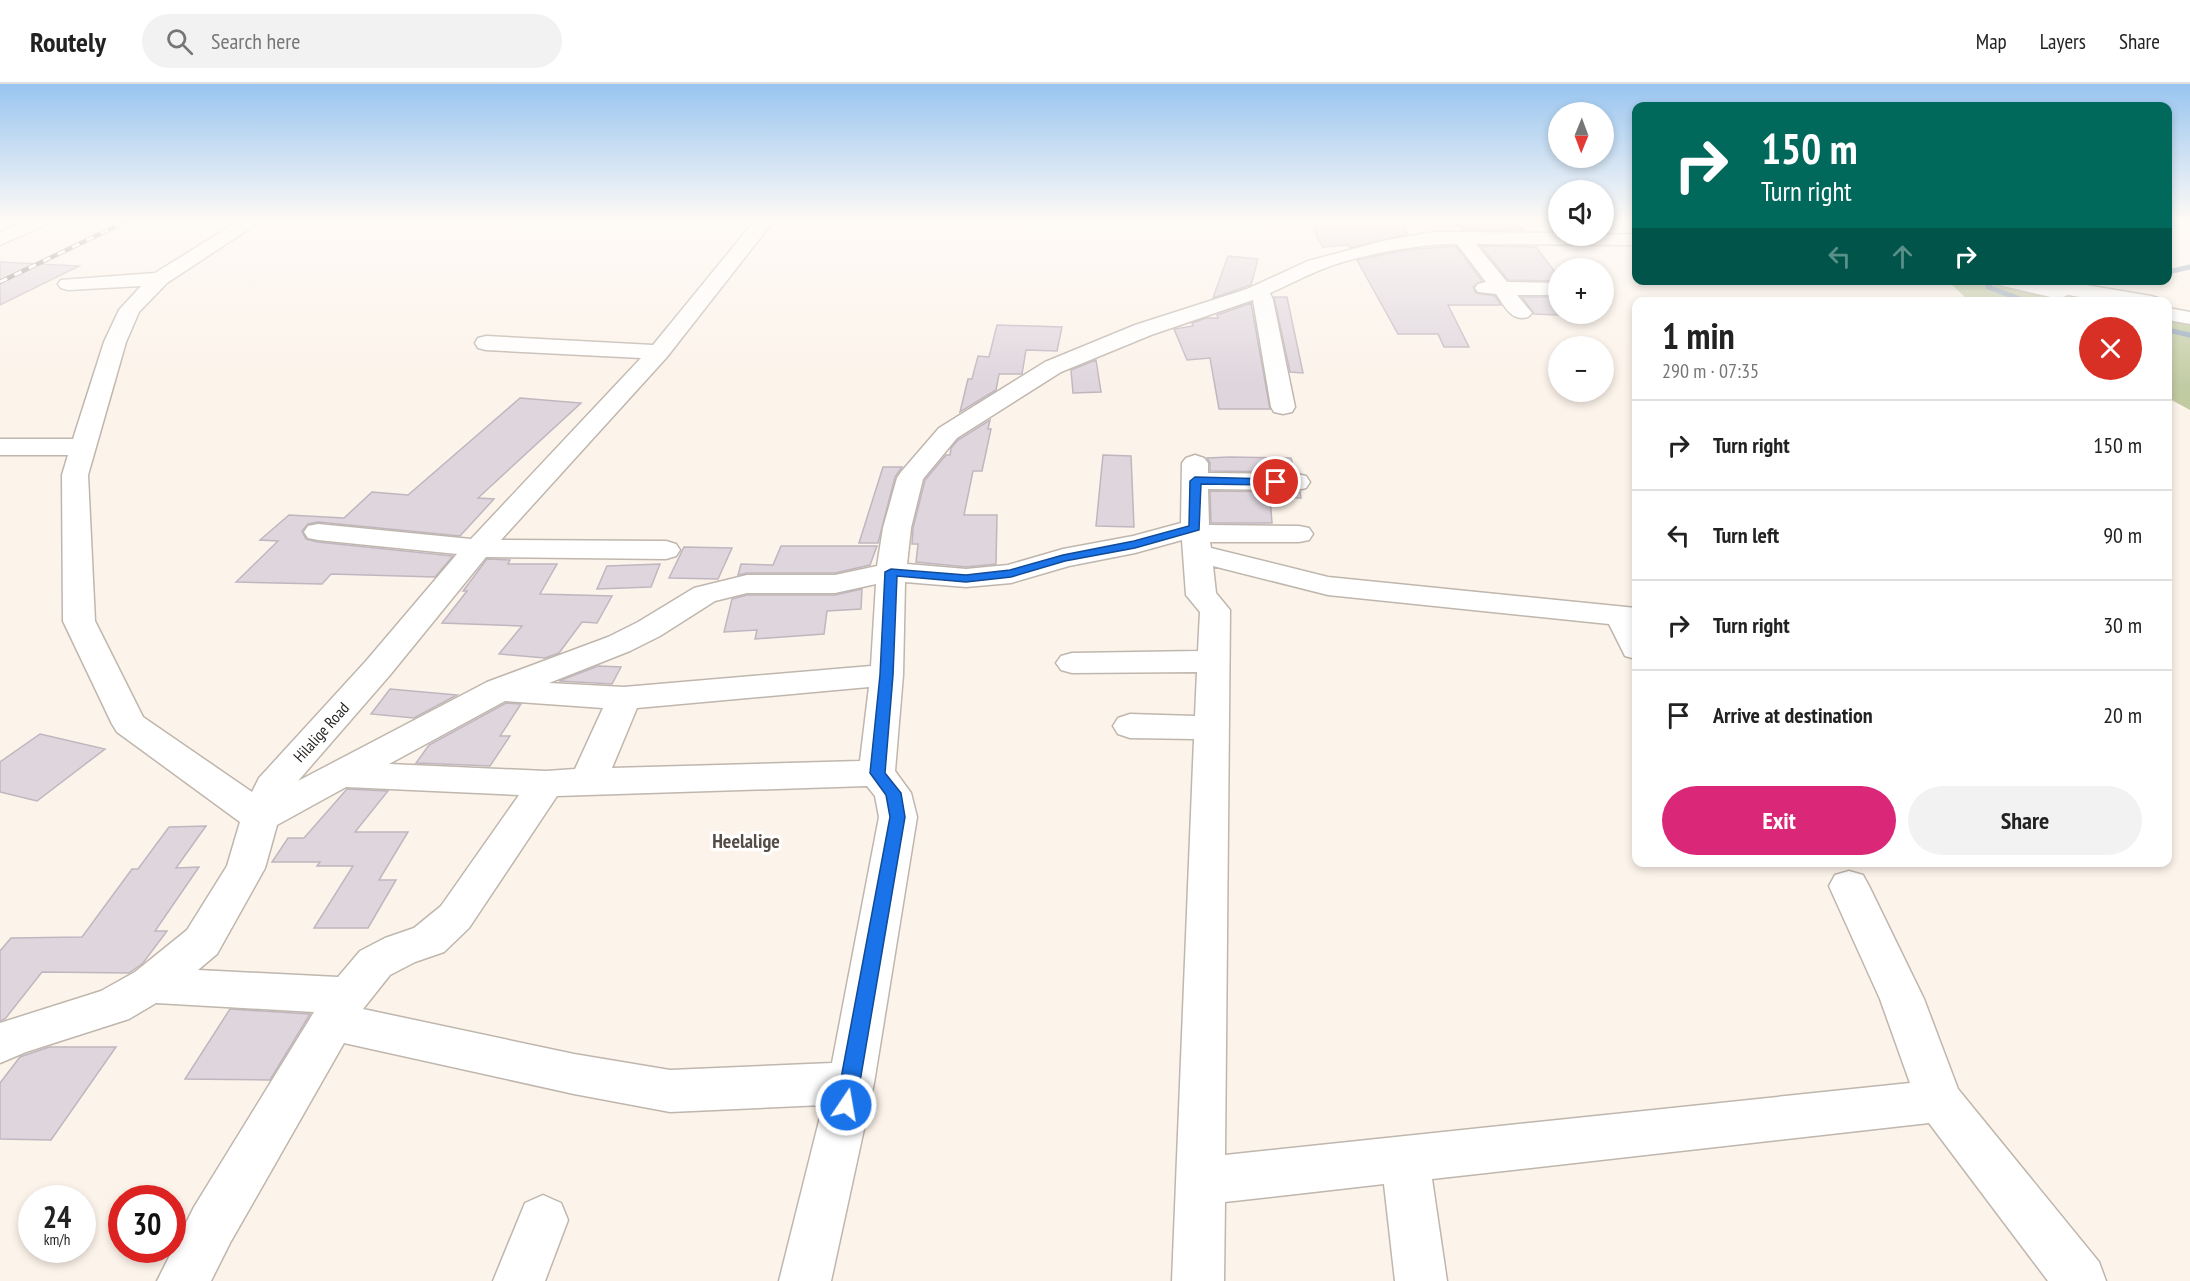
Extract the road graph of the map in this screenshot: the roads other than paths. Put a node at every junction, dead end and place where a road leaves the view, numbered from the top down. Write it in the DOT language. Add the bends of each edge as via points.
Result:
graph roads {
  1 [pos="167,275"];
  2 [pos="721,275"];
  3 [pos="1293,275"];
  4 [pos="1490,275"];
  5 [pos="160,279"];
  6 [pos="68,284"];
  7 [pos="2024,285"];
  8 [pos="1473,288"];
  9 [pos="1503,288"];
  10 [pos="2038,288"];
  11 [pos="1548,289"];
  12 [pos="1258,291"];
  13 [pos="2075,297"];
  14 [pos="2120,297"];
  15 [pos="1521,313"];
  16 [pos="2172,315"];
  17 [pos="2190,318"];
  18 [pos="486,343"];
  19 [pos="658,352"];
  20 [pos="1283,407"];
  21 [pos="0,447"];
  22 [pos="85,447"];
  23 [pos="1297,482"];
  24 [pos="318,532"];
  25 [pos="1299,534"];
  26 [pos="1196,538"];
  27 [pos="478,548"];
  28 [pos="666,550"];
  29 [pos="891,572"];
  30 [pos="1629,616"];
  31 [pos="1072,663"];
  32 [pos="1214,666"];
  33 [pos="886,675"];
  34 [pos="499,690"];
  35 [pos="624,698"];
  36 [pos="1130,726"];
  37 [pos="1212,728"];
  38 [pos="877,773"];
  39 [pos="342,774"];
  40 [pos="588,781"];
  41 [pos="546,784"];
  42 [pos="260,817"];
  43 [pos="1849,886"];
  44 [pos="150,985"];
  45 [pos="340,1009"];
  46 [pos="0,1044"];
  47 [pos="851,1083"];
  48 [pos="1940,1101"];
  49 [pos="1405,1158"];
  50 [pos="1201,1181"];
  51 [pos="543,1220"];
  52 [pos="183,1281"];
  53 [pos="519,1281"];
  54 [pos="805,1281"];
  55 [pos="1198,1281"];
  56 [pos="1421,1281"];
  57 [pos="2080,1281"];
  1 -- 5 [label="street"];
  2 -- 19 [label="street, Hilalige Road"];
  3 -- 12 [label="street"];
  4 -- 9 [label="street"];
  5 -- 6 [label="street"];
  5 -- 22 [label="street" via="129,310 115,342"];
  7 -- 10 [label="street"];
  8 -- 9 [label="street"];
  9 -- 11 [label="street"];
  9 -- 15 [label="street"];
  10 -- 13 [label="street"];
  10 -- 14 [label="street" via="2053,286"];
  12 -- 20 [label="street"];
  12 -- 29 [label="street" via="1143,330 1053,367 948,433 910,478"];
  16 -- 17 [label="street"];
  18 -- 19 [label="street"];
  19 -- 27 [label="street, Hilalige Road"];
  21 -- 22 [label="street"];
  22 -- 42 [label="street" via="75,475 79,621 129,724"];
  23 -- 26 [label="street" via="1195,472"];
  24 -- 27 [label="street"];
  25 -- 26 [label="street"];
  26 -- 29 [label="street" via="1135,544 1063,558 1011,574 966,578"];
  26 -- 30 [label="street" via="1328,586"];
  26 -- 32 [label="street" via="1201,595 1215,610"];
  27 -- 28 [label="street"];
  27 -- 42 [label="street, Hilalige Road" via="272,786"];
  29 -- 33 [label="street"];
  29 -- 34 [label="street" via="835,584 747,584 705,594 619,644"];
  31 -- 32 [label="street" via="1198,661"];
  32 -- 37 [label="street"];
  33 -- 35 [label="street"];
  33 -- 38 [label="street"];
  34 -- 35 [label="street"];
  34 -- 39 [label="street"];
  35 -- 40 [label="street"];
  36 -- 37 [label="street"];
  37 -- 50 [label="street"];
  38 -- 40 [label="street"];
  38 -- 47 [label="street" via="893,793 898,817"];
  39 -- 41 [label="street"];
  39 -- 42 [label="street"];
  40 -- 41 [label="street"];
  41 -- 45 [label="street" via="454,917 429,940 375,963"];
  42 -- 44 [label="street, Hilalige Road" via="246,868 202,942"];
  43 -- 48 [label="street" via="1902,999"];
  44 -- 45 [label="street"];
  44 -- 46 [label="street, Hilalige Road" via="114,1006"];
  45 -- 47 [label="street" via="573,1074 670,1091"];
  45 -- 52 [label="street"];
  47 -- 54 [label="street"];
  48 -- 49 [label="street"];
  48 -- 57 [label="street"];
  49 -- 50 [label="street"];
  49 -- 56 [label="street"];
  50 -- 55 [label="street"];
  51 -- 53 [label="street"];
}
